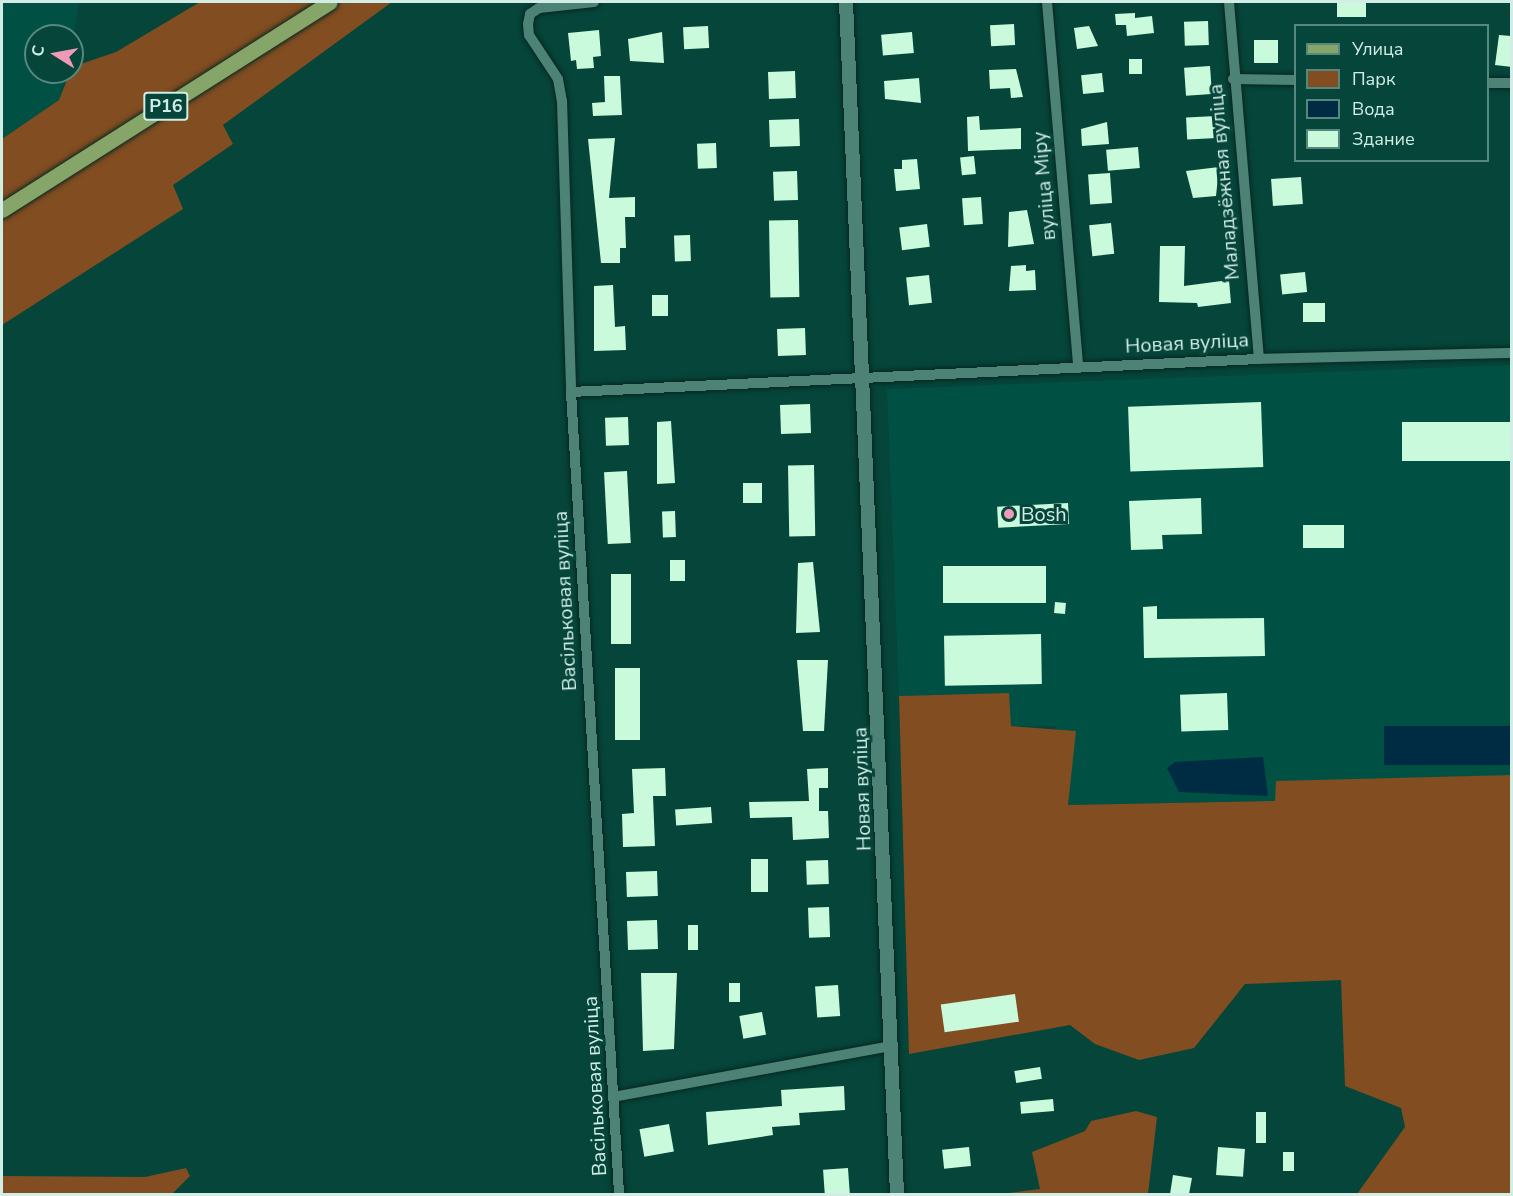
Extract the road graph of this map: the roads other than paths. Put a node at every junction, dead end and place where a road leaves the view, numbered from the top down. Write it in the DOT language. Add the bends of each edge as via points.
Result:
graph roads {
  1 [pos="330,2"];
  2 [pos="594,2"];
  3 [pos="846,2"];
  4 [pos="1047,2"];
  5 [pos="1229,2"];
  6 [pos="1233,79"];
  7 [pos="1294,80"];
  8 [pos="1489,83"];
  9 [pos="1512,83"];
  10 [pos="2,210"];
  11 [pos="1512,353"];
  12 [pos="1259,359"];
  13 [pos="1077,367"];
  14 [pos="865,382"];
  15 [pos="571,392"];
  16 [pos="892,1046"];
  17 [pos="614,1097"];
  18 [pos="619,1194"];
  19 [pos="897,1194"];
  1 -- 10 [label="main road, Р16"];
  2 -- 15 [label="street, Васільковая вуліца" via="530,14 529,35 558,79 562,101"];
  3 -- 14 [label="street, Новая вуліца"];
  4 -- 13 [label="street, вуліца Міру"];
  5 -- 6 [label="street, Маладзёжная вуліца"];
  6 -- 7 [label="street"];
  6 -- 12 [label="street, Маладзёжная вуліца"];
  8 -- 9 [label="street"];
  11 -- 12 [label="street, Новая вуліца"];
  12 -- 13 [label="street, Новая вуліца"];
  13 -- 14 [label="street, Новая вуліца"];
  14 -- 15 [label="street"];
  14 -- 16 [label="street, Новая вуліца"];
  15 -- 17 [label="street, Васільковая вуліца"];
  16 -- 17 [label="street"];
  16 -- 19 [label="street, Новая вуліца"];
  17 -- 18 [label="street, Васільковая вуліца"];
}
